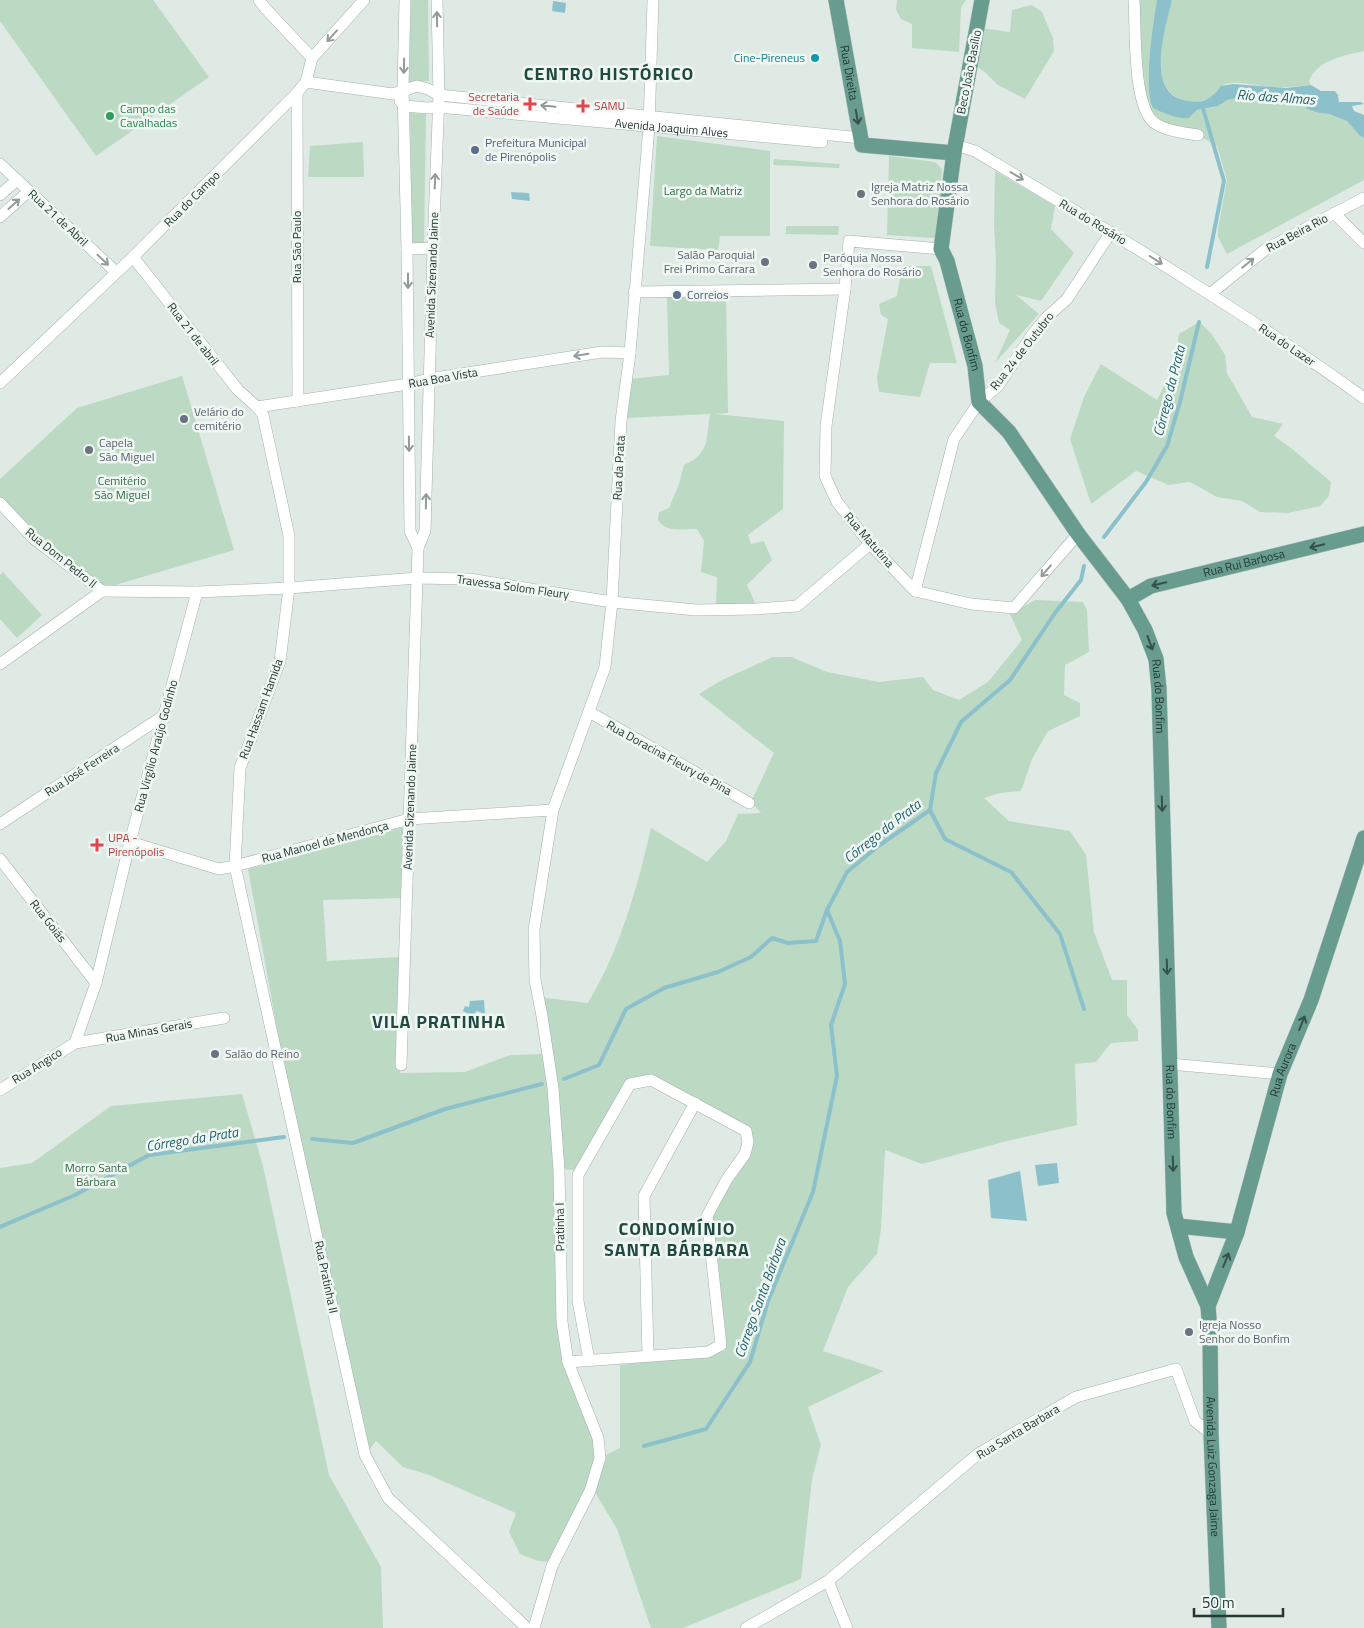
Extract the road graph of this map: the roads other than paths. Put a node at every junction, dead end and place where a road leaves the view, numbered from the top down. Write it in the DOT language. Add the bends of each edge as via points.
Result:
graph roads {
  1 [pos="259,0"];
  2 [pos="364,0"];
  3 [pos="405,0"];
  4 [pos="437,0"];
  5 [pos="653,0"];
  6 [pos="836,0"];
  7 [pos="982,0"];
  8 [pos="1134,0"];
  9 [pos="312,58"];
  10 [pos="306,82"];
  11 [pos="398,92"];
  12 [pos="297,93"];
  13 [pos="439,95"];
  14 [pos="404,106"];
  15 [pos="438,107"];
  16 [pos="576,115"];
  17 [pos="649,122"];
  18 [pos="1198,135"];
  19 [pos="862,142"];
  20 [pos="955,149"];
  21 [pos="0,164"];
  22 [pos="17,180"];
  23 [pos="28,191"];
  24 [pos="0,196"];
  25 [pos="1364,198"];
  26 [pos="1334,213"];
  27 [pos="0,217"];
  28 [pos="1111,232"];
  29 [pos="1364,243"];
  30 [pos="433,248"];
  31 [pos="941,248"];
  32 [pos="408,249"];
  33 [pos="133,258"];
  34 [pos="116,272"];
  35 [pos="844,289"];
  36 [pos="634,292"];
  37 [pos="1210,294"];
  38 [pos="630,353"];
  39 [pos="429,380"];
  40 [pos="0,383"];
  41 [pos="408,384"];
  42 [pos="1364,398"];
  43 [pos="298,401"];
  44 [pos="979,402"];
  45 [pos="257,407"];
  46 [pos="0,503"];
  47 [pos="1078,534"];
  48 [pos="1364,534"];
  49 [pos="870,544"];
  50 [pos="418,548"];
  51 [pos="417,578"];
  52 [pos="289,588"];
  53 [pos="102,591"];
  54 [pos="915,591"];
  55 [pos="197,592"];
  56 [pos="1128,599"];
  57 [pos="612,602"];
  58 [pos="0,664"];
  59 [pos="589,712"];
  60 [pos="163,716"];
  61 [pos="749,803"];
  62 [pos="553,810"];
  63 [pos="409,819"];
  64 [pos="0,824"];
  65 [pos="1364,838"];
  66 [pos="130,842"];
  67 [pos="0,858"];
  68 [pos="235,866"];
  69 [pos="96,983"];
  70 [pos="224,1018"];
  71 [pos="75,1043"];
  72 [pos="1170,1064"];
  73 [pos="401,1065"];
  74 [pos="1280,1074"];
  75 [pos="1,1087"];
  76 [pos="695,1103"];
  77 [pos="1178,1226"];
  78 [pos="1237,1232"];
  79 [pos="1208,1306"];
  80 [pos="648,1356"];
  81 [pos="589,1360"];
  82 [pos="568,1362"];
  83 [pos="1211,1434"];
  84 [pos="828,1581"];
  85 [pos="527,1628"];
  86 [pos="534,1628"];
  87 [pos="746,1628"];
  88 [pos="847,1628"];
  89 [pos="1219,1628"];
  1 -- 9 [label="street"];
  2 -- 9 [label="street, Rua do Campo, one-way"];
  3 -- 11 [label="street, Avenida Sizenando Jaime, one-way"];
  13 -- 4 [label="street, Avenida Sizenando Jaime, one-way"];
  5 -- 17 [label="street, Rua da Prata"];
  6 -- 19 [label="main road, Rua Direita, one-way"];
  7 -- 20 [label="main road, Beco João Basílio"];
  8 -- 18 [label="street" via="1139,92 1147,115 1156,124"];
  9 -- 10 [label="street, Rua do Campo"];
  10 -- 11 [label="street, Avenida Joaquim Alves"];
  10 -- 12 [label="street, Rua do Campo"];
  11 -- 13 [label="street, Avenida Joaquim Alves" via="417,86"];
  11 -- 14 [label="street, Avenida Sizenando Jaime"];
  12 -- 33 [label="street, Rua do Campo"];
  12 -- 43 [label="street, Rua São Paulo"];
  13 -- 15 [label="street, Avenida Sizenando Jaime"];
  16 -- 13 [label="street, Avenida Joaquim Alves, one-way"];
  14 -- 15 [label="street, Avenida Joaquim Alves"];
  14 -- 32 [label="street, Avenida Sizenando Jaime"];
  15 -- 16 [label="street, Avenida Joaquim Alves"];
  30 -- 15 [label="street, Avenida Sizenando Jaime, one-way"];
  16 -- 17 [label="street, Avenida Joaquim Alves"];
  17 -- 19 [label="street, Avenida Joaquim Alves"];
  17 -- 36 [label="street, Rua da Prata"];
  19 -- 20 [label="main road, Avenida Joaquim Alves"];
  20 -- 28 [label="street, Rua do Rosário, one-way" via="975,151"];
  20 -- 31 [label="main road, Rua do Bonfim"];
  21 -- 22 [label="street, Rua 21 de Abril"];
  22 -- 23 [label="street, Rua 21 de Abril"];
  22 -- 24 [label="street"];
  27 -- 23 [label="street, one-way"];
  23 -- 34 [label="street, Rua 21 de Abril, one-way"];
  25 -- 26 [label="street, Rua Beira Rio"];
  26 -- 29 [label="street"];
  37 -- 26 [label="street, Rua Beira Rio, one-way" via="1266,249"];
  28 -- 37 [label="street, Rua do Rosário, one-way"];
  28 -- 44 [label="street, Rua 24 de Outubro" via="1067,299 1037,329 998,386"];
  30 -- 32 [label="street"];
  30 -- 39 [label="street, Avenida Sizenando Jaime"];
  31 -- 35 [label="street, Rua Matutina" via="849,241"];
  31 -- 44 [label="main road, Rua do Bonfim" via="975,366"];
  32 -- 41 [label="street, Avenida Sizenando Jaime, one-way"];
  33 -- 34 [label="street, Rua do Campo"];
  33 -- 45 [label="street, Rua 21 de abril" via="238,390"];
  34 -- 40 [label="street, Rua do Campo"];
  35 -- 36 [label="street"];
  35 -- 49 [label="street, Rua Matutina" via="826,426 825,476 837,502"];
  36 -- 38 [label="street, Rua da Prata"];
  37 -- 42 [label="street, Rua do Lazer"];
  38 -- 39 [label="street, Rua Boa Vista, one-way" via="602,352"];
  38 -- 57 [label="street, Rua da Prata" via="621,421"];
  39 -- 41 [label="street, Rua Boa Vista"];
  50 -- 39 [label="street, Avenida Sizenando Jaime, one-way" via="425,531"];
  41 -- 43 [label="street, Rua Boa Vista"];
  41 -- 50 [label="street, Avenida Sizenando Jaime, one-way" via="410,531"];
  43 -- 45 [label="street, Rua Boa Vista"];
  44 -- 47 [label="main road, Rua do Bonfim" via="1009,432"];
  44 -- 54 [label="street, Rua 24 de Outubro" via="954,439"];
  45 -- 52 [label="street, Rua Hassam Hamida" via="263,415 289,536"];
  46 -- 53 [label="street, Rua Dom Pedro II" via="34,539"];
  47 -- 54 [label="street, one-way" via="1014,608 971,604"];
  47 -- 56 [label="main road, Rua do Bonfim"];
  48 -- 56 [label="main road, Rua Rui Barbosa, one-way" via="1151,586"];
  49 -- 54 [label="street, Rua Matutina"];
  49 -- 57 [label="street, Travessa Solom Fleury" via="798,606 716,611"];
  50 -- 51 [label="street, Avenida Sizenando Jaime"];
  51 -- 52 [label="street, Travessa Solom Fleury"];
  51 -- 57 [label="street, Travessa Solom Fleury" via="469,580"];
  51 -- 63 [label="street, Avenida Sizenando Jaime"];
  52 -- 55 [label="street, Travessa Solom Fleury"];
  52 -- 68 [label="street, Rua Hassam Hamida" via="280,661 240,768"];
  53 -- 55 [label="street, Travessa Solom Fleury"];
  53 -- 58 [label="street"];
  55 -- 60 [label="street, Rua Virgílio Araújo Godinho"];
  56 -- 72 [label="main road, Rua do Bonfim, one-way" via="1156,659 1159,689"];
  57 -- 59 [label="street, Rua da Prata" via="605,667"];
  59 -- 61 [label="street, Rua Doracina Fleury de Pina"];
  59 -- 62 [label="street, Rua da Prata"];
  60 -- 64 [label="street, Rua José Ferreira"];
  60 -- 66 [label="street, Rua Virgílio Araújo Godinho"];
  62 -- 63 [label="street, Rua Manoel de Mendonça"];
  62 -- 82 [label="street, Pratinha I" via="534,930 535,980 553,1088 559,1170 562,1322"];
  63 -- 68 [label="street, Rua Manoel de Mendonça"];
  63 -- 73 [label="street, Avenida Sizenando Jaime"];
  74 -- 65 [label="main road, Rua Aurora, one-way" via="1311,1000"];
  66 -- 68 [label="street, Rua Manoel de Mendonça" via="219,869"];
  66 -- 69 [label="street, Rua Virgílio Araújo Godinho"];
  67 -- 69 [label="street, Rua Goiás"];
  68 -- 85 [label="street, Rua Pratinha II" via="365,1455 388,1498"];
  69 -- 71 [label="street, Rua Virgílio Araújo Godinho"];
  70 -- 71 [label="street, Rua Minas Gerais"];
  71 -- 75 [label="street, Rua Angico"];
  72 -- 74 [label="street"];
  72 -- 77 [label="main road, Rua do Bonfim, one-way" via="1174,1213"];
  74 -- 78 [label="main road, Rua Aurora"];
  76 -- 80 [label="street" via="644,1196"];
  76 -- 80 [label="street" via="746,1131 748,1142 745,1154 707,1216 721,1346 708,1352"];
  76 -- 81 [label="street" via="651,1080 630,1084 578,1175 578,1301"];
  77 -- 78 [label="main road"];
  77 -- 79 [label="main road, Rua do Bonfim" via="1186,1257"];
  79 -- 78 [label="main road, Rua Aurora, one-way"];
  79 -- 83 [label="main road, Avenida Luiz Gonzaga Jaime"];
  80 -- 81 [label="street"];
  81 -- 82 [label="street"];
  82 -- 86 [label="street, Pratinha I" via="598,1438 600,1458 590,1491 552,1566"];
  83 -- 84 [label="street, Rua Santa Barbara" via="1195,1421 1176,1370 1076,1397 978,1454"];
  83 -- 89 [label="main road, Avenida Luiz Gonzaga Jaime"];
  84 -- 87 [label="street, Rua Santa Barbara"];
  84 -- 88 [label="street"];
}
